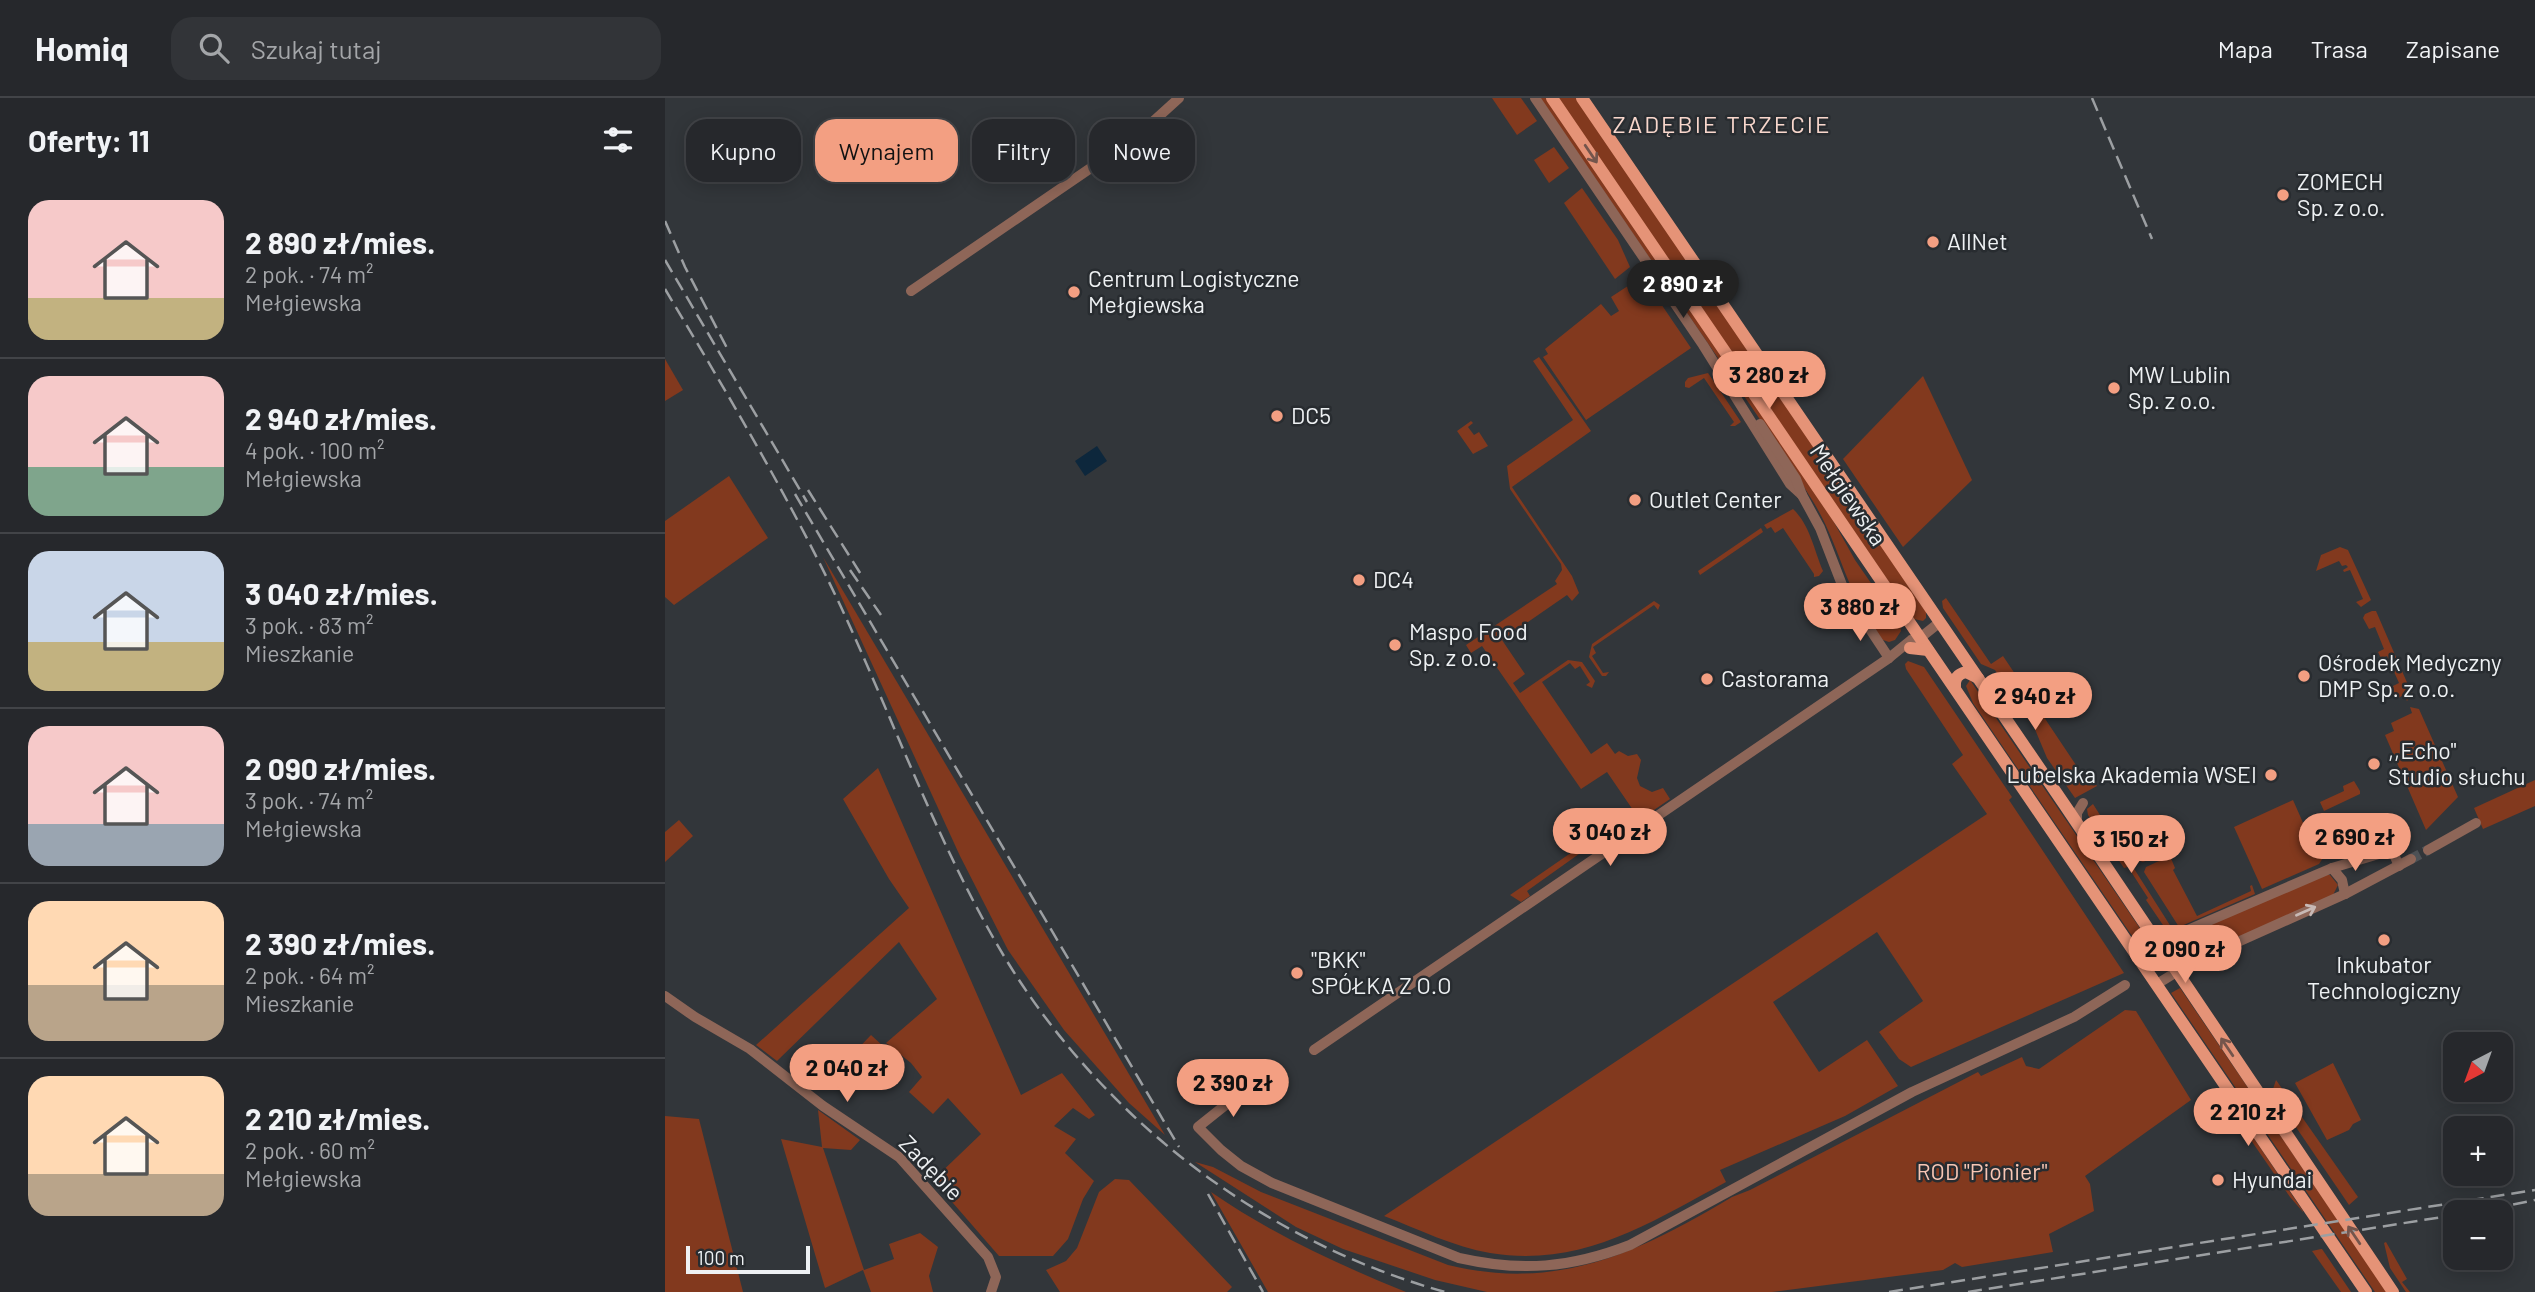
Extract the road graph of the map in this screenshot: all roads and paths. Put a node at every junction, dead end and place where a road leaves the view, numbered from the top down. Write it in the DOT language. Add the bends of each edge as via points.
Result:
graph roads {
  1 [pos="1179,98"];
  2 [pos="1535,98"];
  3 [pos="1552,98"];
  4 [pos="1582,98"];
  5 [pos="911,290"];
  6 [pos="1940,622"];
  7 [pos="1919,637"];
  8 [pos="1910,648"];
  9 [pos="1928,650"];
  10 [pos="1889,659"];
  11 [pos="1978,678"];
  12 [pos="1955,688"];
  13 [pos="2476,823"];
  14 [pos="2428,850"];
  15 [pos="2411,859"];
  16 [pos="2399,866"];
  17 [pos="2332,868"];
  18 [pos="2345,894"];
  19 [pos="2157,944"];
  20 [pos="2141,961"];
  21 [pos="2176,972"];
  22 [pos="2157,984"];
  23 [pos="2125,985"];
  24 [pos="665,996"];
  25 [pos="1314,1050"];
  26 [pos="1248,1087"];
  27 [pos="991,1292"];
  28 [pos="2365,1292"];
  29 [pos="2393,1292"];
  1 -- 5 [label="street" via="1136,137"];
  2 -- 10 [label="street, Mełgiewska" via="1703,345 1784,475 1802,495 1844,590"];
  3 -- 7 [label="main road, Mełgiewska, one-way"];
  4 -- 6 [label="main road, Mełgiewska"];
  6 -- 7 [label="street"];
  6 -- 11 [label="main road, Mełgiewska"];
  7 -- 8 [label="street"];
  7 -- 9 [label="main road, Mełgiewska"];
  7 -- 10 [label="street"];
  8 -- 9 [label="main road"];
  8 -- 10 [label="street"];
  9 -- 12 [label="main road, Mełgiewska"];
  10 -- 25 [label="street"];
  11 -- 12 [label="main road" via="1961,673"];
  11 -- 19 [label="main road, Mełgiewska"];
  12 -- 20 [label="main road, Mełgiewska"];
  13 -- 14 [label="street"];
  15 -- 16 [label="street"];
  16 -- 17 [label="street" via="2392,850"];
  16 -- 18 [label="street"];
  17 -- 18 [label="street" via="2342,880"];
  17 -- 19 [label="street"];
  21 -- 18 [label="street, one-way"];
  19 -- 20 [label="street"];
  19 -- 21 [label="main road, Mełgiewska"];
  20 -- 22 [label="main road, Mełgiewska"];
  21 -- 22 [label="street"];
  29 -- 21 [label="main road, Mełgiewska, one-way"];
  22 -- 28 [label="main road, Mełgiewska"];
  23 -- 26 [label="street" via="2074,1017 1912,1092 1630,1245 1590,1259 1544,1267 1488,1265 1459,1258 1272,1183 1241,1166 1198,1127"];
  24 -- 27 [label="street, Zadębie" via="756,1054 899,1157 988,1257 996,1277"];
}
